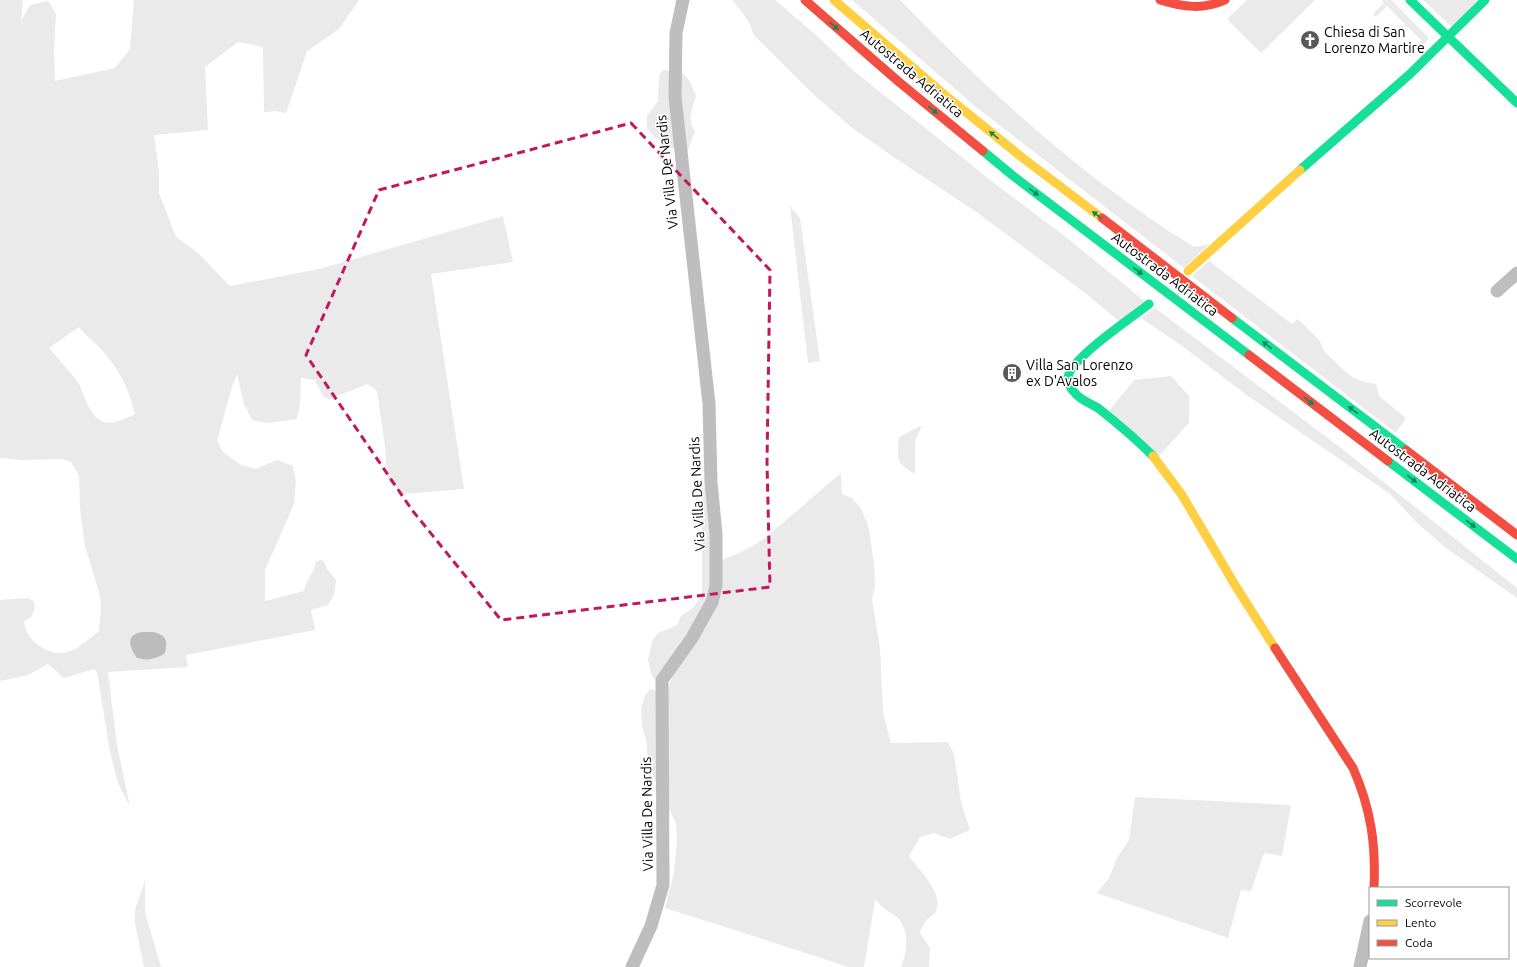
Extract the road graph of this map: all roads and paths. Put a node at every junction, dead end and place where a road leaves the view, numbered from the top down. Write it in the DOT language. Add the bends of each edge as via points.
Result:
graph roads {
  1 [pos="683,0"];
  2 [pos="805,0"];
  3 [pos="834,0"];
  4 [pos="1160,0"];
  5 [pos="1225,0"];
  6 [pos="1410,0"];
  7 [pos="1485,0"];
  8 [pos="1448,37"];
  9 [pos="1517,103"];
  10 [pos="1188,271"];
  11 [pos="1517,273"];
  12 [pos="1497,291"];
  13 [pos="1149,304"];
  14 [pos="1517,535"];
  15 [pos="1517,559"];
  16 [pos="1374,887"];
  17 [pos="1369,926"];
  18 [pos="632,967"];
  19 [pos="1360,967"];
  1 -- 18 [label="street, Via Villa De Nardis" via="676,33 675,98 709,404 716,586 712,602 692,638 662,680 663,885 651,926"];
  2 -- 15 [label="main road, Autostrada Adriatica, one-way" via="1012,175"];
  14 -- 3 [label="main road, Autostrada Adriatica, one-way" via="1024,159"];
  4 -- 5 [label="main road" via="1195,8 1208,7"];
  6 -- 8 [label="main road"];
  7 -- 8 [label="main road"];
  8 -- 9 [label="main road"];
  8 -- 10 [label="main road" via="1387,95"];
  11 -- 12 [label="street"];
  13 -- 16 [label="main road" via="1080,360 1068,376 1069,384 1076,394 1110,418 1160,465 1353,768 1369,809 1375,862"];
  17 -- 19 [label="street"];
}
